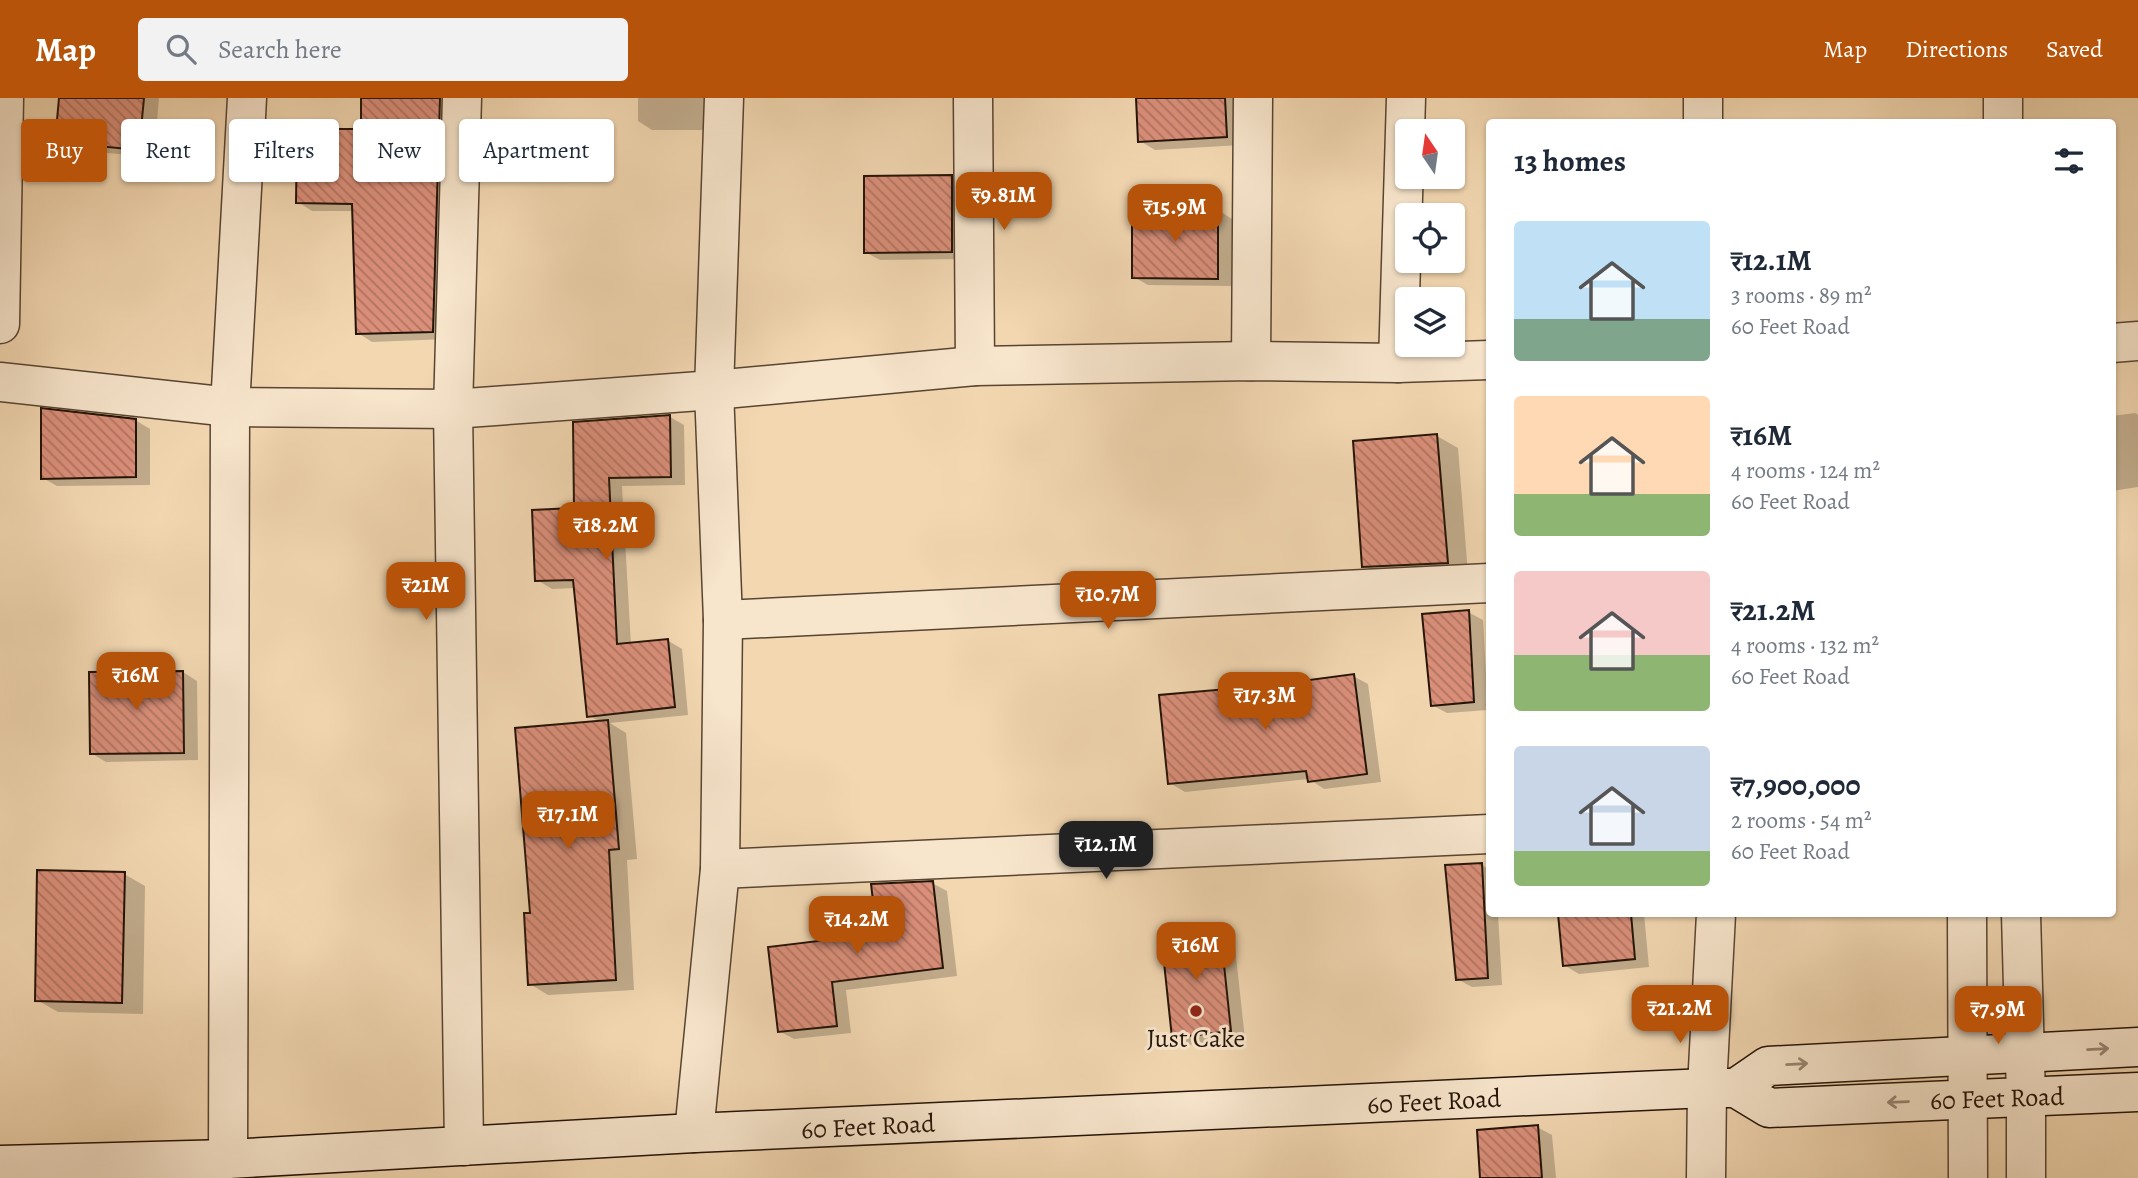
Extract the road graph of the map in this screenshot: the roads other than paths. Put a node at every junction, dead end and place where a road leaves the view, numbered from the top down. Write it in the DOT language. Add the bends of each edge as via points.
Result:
graph roads {
  1 [pos="4,98"];
  2 [pos="247,98"];
  3 [pos="462,98"];
  4 [pos="724,98"];
  5 [pos="973,98"];
  6 [pos="1253,98"];
  7 [pos="1406,98"];
  8 [pos="1703,98"];
  9 [pos="2003,98"];
  10 [pos="1703,119"];
  11 [pos="2003,119"];
  12 [pos="2,146"];
  13 [pos="0,324"];
  14 [pos="2138,341"];
  15 [pos="2116,343"];
  16 [pos="1486,359"];
  17 [pos="1251,361"];
  18 [pos="1398,363"];
  19 [pos="975,366"];
  20 [pos="0,382"];
  21 [pos="714,390"];
  22 [pos="230,407"];
  23 [pos="453,409"];
  24 [pos="1486,583"];
  25 [pos="723,620"];
  26 [pos="1486,834"];
  27 [pos="720,869"];
  28 [pos="1716,917"];
  29 [pos="1967,917"];
  30 [pos="2021,917"];
  31 [pos="2138,1047"];
  32 [pos="2025,1053"];
  33 [pos="1968,1055"];
  34 [pos="1722,1088"];
  35 [pos="2138,1093"];
  36 [pos="2026,1097"];
  37 [pos="1968,1099"];
  38 [pos="694,1133"];
  39 [pos="464,1146"];
  40 [pos="228,1159"];
  41 [pos="0,1165"];
  42 [pos="1706,1178"];
  43 [pos="1968,1178"];
  44 [pos="2026,1178"];
  1 -- 12 [label="street"];
  2 -- 22 [label="street"];
  3 -- 23 [label="street"];
  4 -- 21 [label="street"];
  5 -- 19 [label="street"];
  6 -- 17 [label="street"];
  7 -- 18 [label="street"];
  8 -- 10 [label="street"];
  9 -- 11 [label="street"];
  12 -- 13 [label="street"];
  14 -- 15 [label="street"];
  16 -- 18 [label="street"];
  17 -- 18 [label="street"];
  17 -- 19 [label="street"];
  19 -- 21 [label="street"];
  20 -- 22 [label="street"];
  21 -- 23 [label="street"];
  21 -- 25 [label="street"];
  22 -- 23 [label="street"];
  22 -- 40 [label="street"];
  23 -- 39 [label="street"];
  24 -- 25 [label="street"];
  25 -- 27 [label="street"];
  26 -- 27 [label="street"];
  27 -- 38 [label="street"];
  28 -- 34 [label="street"];
  29 -- 33 [label="street"];
  30 -- 32 [label="street"];
  32 -- 31 [label="street, 60 Feet Road, one-way"];
  32 -- 33 [label="street, 60 Feet Road"];
  32 -- 36 [label="street"];
  34 -- 33 [label="street, 60 Feet Road, one-way" via="1768,1066"];
  33 -- 37 [label="street"];
  37 -- 34 [label="street, 60 Feet Road, one-way" via="1769,1108"];
  34 -- 38 [label="street, 60 Feet Road"];
  34 -- 42 [label="street"];
  35 -- 36 [label="street, 60 Feet Road"];
  36 -- 37 [label="street, 60 Feet Road"];
  36 -- 44 [label="street"];
  37 -- 43 [label="street"];
  38 -- 39 [label="street, 60 Feet Road"];
  39 -- 40 [label="street, 60 Feet Road"];
  40 -- 41 [label="street, 60 Feet Road"];
}
